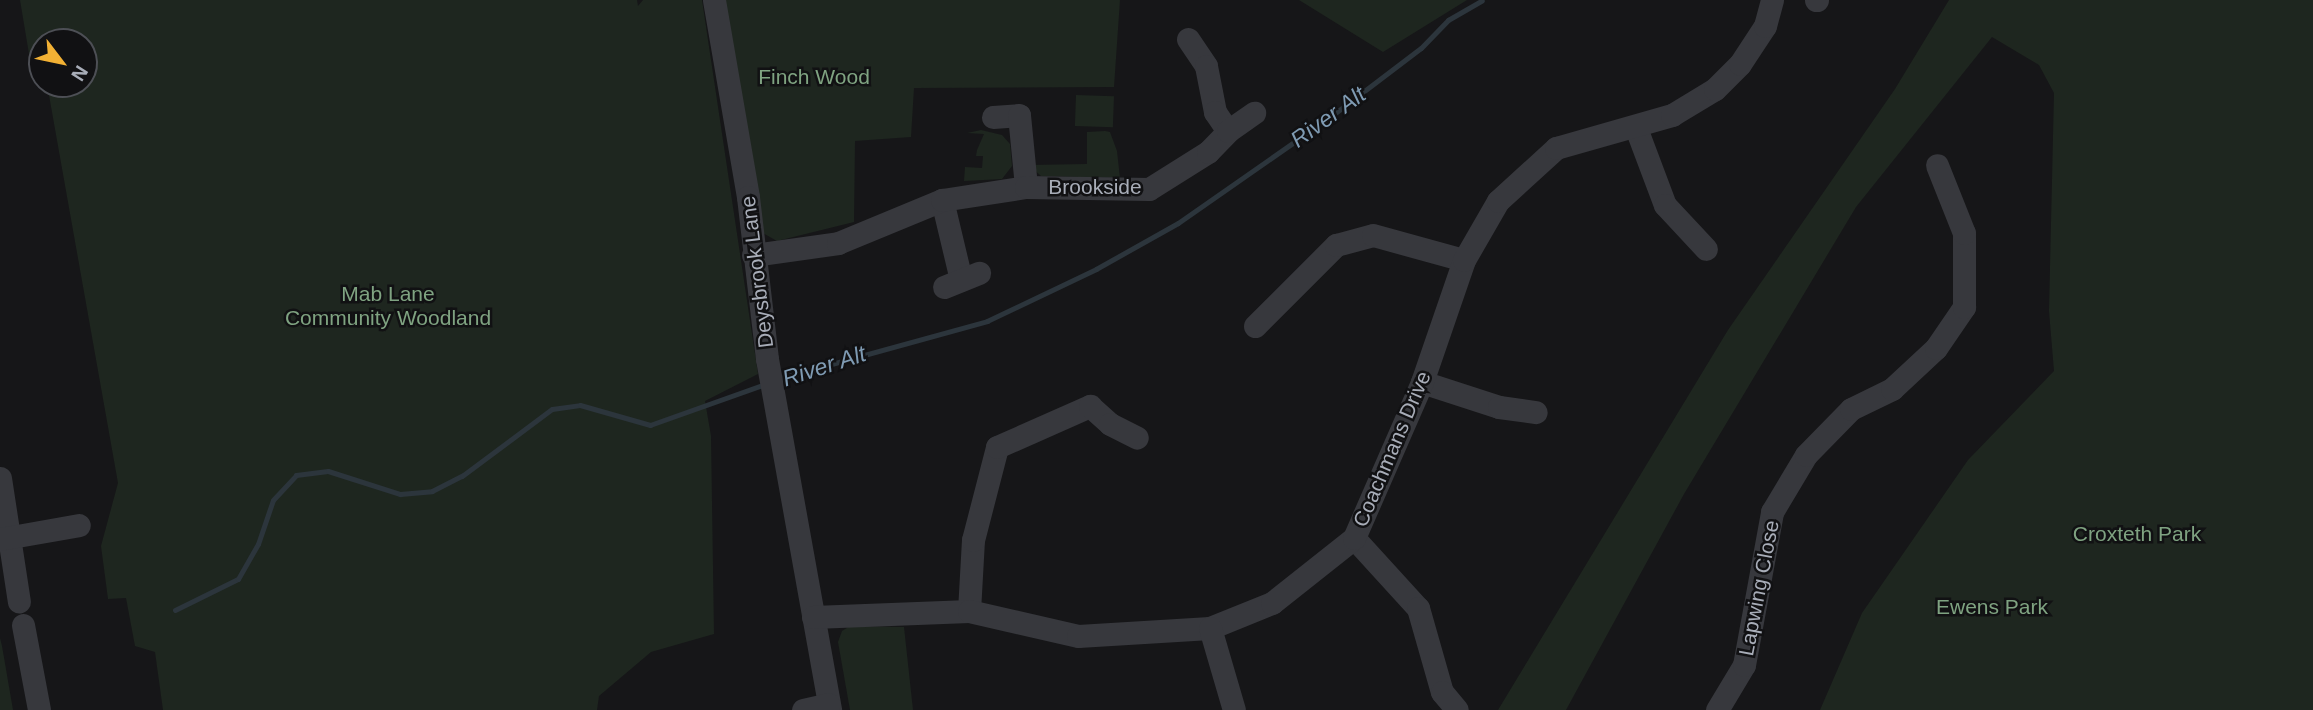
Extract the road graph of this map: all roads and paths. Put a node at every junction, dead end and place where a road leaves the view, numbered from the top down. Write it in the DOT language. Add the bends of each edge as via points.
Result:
graph roads {
  1 [pos="714,0"];
  2 [pos="1772,0"];
  3 [pos="1187,40"];
  4 [pos="1254,113"];
  5 [pos="993,117"];
  6 [pos="1636,128"];
  7 [pos="1228,131"];
  8 [pos="1937,165"];
  9 [pos="1026,187"];
  10 [pos="942,200"];
  11 [pos="1706,249"];
  12 [pos="753,255"];
  13 [pos="1464,260"];
  14 [pos="961,280"];
  15 [pos="1255,326"];
  16 [pos="1422,382"];
  17 [pos="1536,412"];
  18 [pos="1137,438"];
  19 [pos="0,478"];
  20 [pos="79,525"];
  21 [pos="5,538"];
  22 [pos="1354,538"];
  23 [pos="19,602"];
  24 [pos="970,611"];
  25 [pos="813,617"];
  26 [pos="23,625"];
  27 [pos="1210,628"];
  28 [pos="829,707"];
  29 [pos="39,710"];
  30 [pos="803,710"];
  31 [pos="1234,710"];
  32 [pos="1457,710"];
  33 [pos="1717,710"];
  1 -- 12 [label="street, Deysbrook Lane" via="748,197"];
  2 -- 6 [label="street, Coachmans Drive" via="1765,26 1740,64 1714,89 1672,115"];
  3 -- 7 [label="street" via="1206,66 1215,112"];
  4 -- 7 [label="street, Brookside"];
  5 -- 9 [label="street, Brookside" via="1019,115"];
  6 -- 11 [label="street" via="1665,205"];
  6 -- 13 [label="street, Coachmans Drive" via="1556,148 1498,201"];
  7 -- 9 [label="street, Brookside" via="1208,152 1149,189"];
  8 -- 33 [label="street, Lapwing Close" via="1965,233 1964,307 1937,348 1892,388 1851,409 1806,455 1772,512 1744,665"];
  9 -- 10 [label="street, Brookside"];
  10 -- 12 [label="street, Brookside" via="838,243"];
  10 -- 14 [label="street"];
  12 -- 25 [label="street, Deysbrook Lane"];
  13 -- 15 [label="street" via="1373,235 1336,245"];
  13 -- 16 [label="street, Coachmans Drive"];
  16 -- 17 [label="street" via="1499,407"];
  16 -- 22 [label="street, Coachmans Drive"];
  18 -- 24 [label="street" via="1110,424 1090,406 997,447 973,541"];
  19 -- 21 [label="street"];
  20 -- 21 [label="street"];
  21 -- 23 [label="street"];
  22 -- 27 [label="street, Coachmans Drive" via="1272,603"];
  22 -- 32 [label="street" via="1418,608 1442,692"];
  24 -- 25 [label="street, Coachmans Drive"];
  24 -- 27 [label="street, Coachmans Drive" via="1078,636"];
  25 -- 28 [label="street, Deysbrook Lane"];
  26 -- 29 [label="street"];
  27 -- 31 [label="street"];
  28 -- 30 [label="street"];
}
